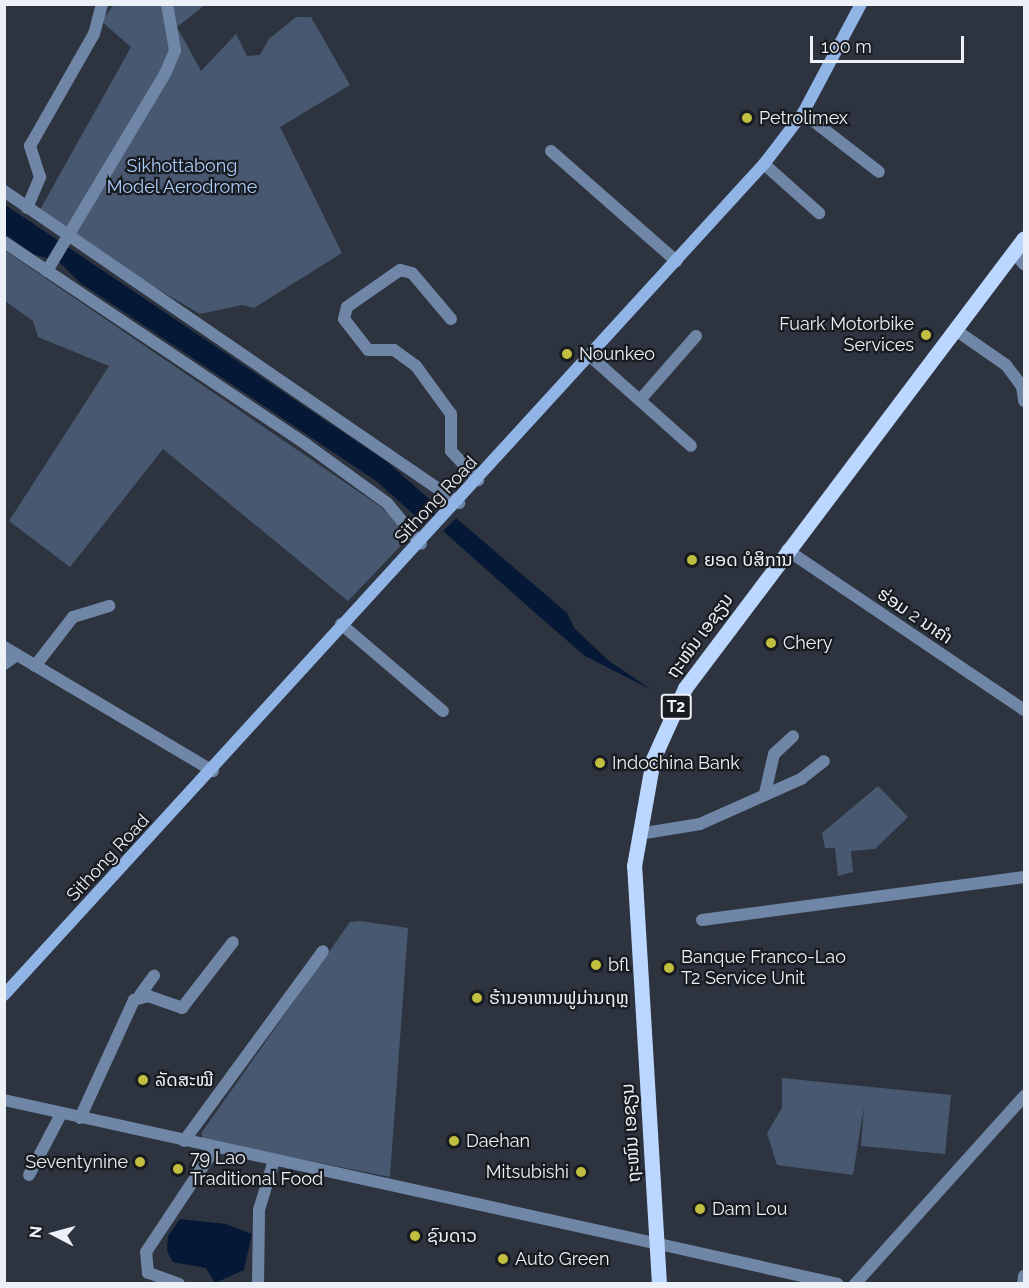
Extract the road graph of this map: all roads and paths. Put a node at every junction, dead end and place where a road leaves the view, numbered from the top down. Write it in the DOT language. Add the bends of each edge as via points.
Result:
graph roads {
  1 [pos="102,4"];
  2 [pos="167,4"];
  3 [pos="861,4"];
  4 [pos="803,113"];
  5 [pos="551,151"];
  6 [pos="764,164"];
  7 [pos="879,172"];
  8 [pos="4,191"];
  9 [pos="27,208"];
  10 [pos="819,213"];
  11 [pos="1024,238"];
  12 [pos="4,242"];
  13 [pos="65,243"];
  14 [pos="1019,258"];
  15 [pos="676,261"];
  16 [pos="50,267"];
  17 [pos="451,319"];
  18 [pos="957,330"];
  19 [pos="696,336"];
  20 [pos="590,356"];
  21 [pos="640,400"];
  22 [pos="1024,401"];
  23 [pos="691,446"];
  24 [pos="478,480"];
  25 [pos="458,504"];
  26 [pos="421,544"];
  27 [pos="787,550"];
  28 [pos="109,606"];
  29 [pos="341,624"];
  30 [pos="4,647"];
  31 [pos="16,655"];
  32 [pos="4,664"];
  33 [pos="35,666"];
  34 [pos="1024,710"];
  35 [pos="443,711"];
  36 [pos="793,736"];
  37 [pos="824,761"];
  38 [pos="213,771"];
  39 [pos="765,793"];
  40 [pos="639,834"];
  41 [pos="1024,877"];
  42 [pos="702,920"];
  43 [pos="233,942"];
  44 [pos="323,951"];
  45 [pos="154,976"];
  46 [pos="140,995"];
  47 [pos="4,996"];
  48 [pos="1024,1096"];
  49 [pos="4,1100"];
  50 [pos="60,1116"];
  51 [pos="80,1119"];
  52 [pos="184,1141"];
  53 [pos="215,1148"];
  54 [pos="274,1160"];
  55 [pos="30,1175"];
  56 [pos="659,1244"];
  57 [pos="1024,1276"];
  58 [pos="179,1284"];
  59 [pos="258,1284"];
  60 [pos="658,1284"];
  61 [pos="838,1284"];
  62 [pos="855,1284"];
  63 [pos="1023,1284"];
  1 -- 9 [label="street" via="94,33 30,146 40,177"];
  2 -- 13 [label="street" via="175,50 165,74"];
  3 -- 4 [label="main road, Sithong Road"];
  4 -- 6 [label="main road, Sithong Road"];
  4 -- 7 [label="street"];
  5 -- 15 [label="street"];
  6 -- 10 [label="street"];
  6 -- 15 [label="main road, Sithong Road"];
  8 -- 9 [label="street"];
  9 -- 13 [label="street"];
  11 -- 14 [label="main road, ຖະໜົນ ເອຊຽນ / T2"];
  12 -- 16 [label="street"];
  13 -- 16 [label="street"];
  13 -- 25 [label="street"];
  14 -- 18 [label="main road, ຖະໜົນ ເອຊຽນ / T2"];
  15 -- 20 [label="main road, Sithong Road"];
  16 -- 26 [label="street" via="387,503"];
  17 -- 24 [label="street" via="412,273 400,270 346,307 344,319 368,350 394,350 416,366 451,414 450,451"];
  18 -- 22 [label="street" via="1006,365 1022,386"];
  18 -- 27 [label="main road, ຖະໜົນ ເອຊຽນ / T2"];
  19 -- 21 [label="street"];
  20 -- 21 [label="street"];
  20 -- 24 [label="main road, Sithong Road"];
  21 -- 23 [label="street"];
  24 -- 25 [label="main road, Sithong Road"];
  25 -- 26 [label="main road, Sithong Road"];
  26 -- 29 [label="main road, Sithong Road"];
  27 -- 34 [label="street, ຮ່ອມ 2 ນາຄຳ"];
  27 -- 40 [label="main road, ຖະໜົນ ເອຊຽນ / T2" via="685,688 653,759"];
  28 -- 33 [label="street" via="73,617"];
  29 -- 35 [label="street"];
  29 -- 38 [label="main road, Sithong Road"];
  30 -- 31 [label="street"];
  31 -- 32 [label="street"];
  31 -- 33 [label="street"];
  33 -- 38 [label="street"];
  36 -- 39 [label="street" via="774,754"];
  37 -- 39 [label="street" via="801,779"];
  38 -- 47 [label="main road, Sithong Road"];
  39 -- 40 [label="street" via="690,828"];
  40 -- 56 [label="main road, ຖະໜົນ ເອຊຽນ / T2" via="634,866 638,980"];
  41 -- 42 [label="street"];
  43 -- 46 [label="street" via="182,1008"];
  44 -- 52 [label="street"];
  45 -- 46 [label="street"];
  46 -- 51 [label="street"];
  48 -- 62 [label="street"];
  49 -- 50 [label="street"];
  50 -- 51 [label="street"];
  50 -- 55 [label="street"];
  51 -- 52 [label="street"];
  52 -- 53 [label="street"];
  53 -- 54 [label="street"];
  53 -- 58 [label="street" via="146,1252 148,1273"];
  54 -- 56 [label="street"];
  54 -- 59 [label="street" via="260,1210"];
  56 -- 60 [label="main road, ຖະໜົນ ເອຊຽນ / T2"];
  56 -- 61 [label="street"];
  57 -- 63 [label="street"];
}
